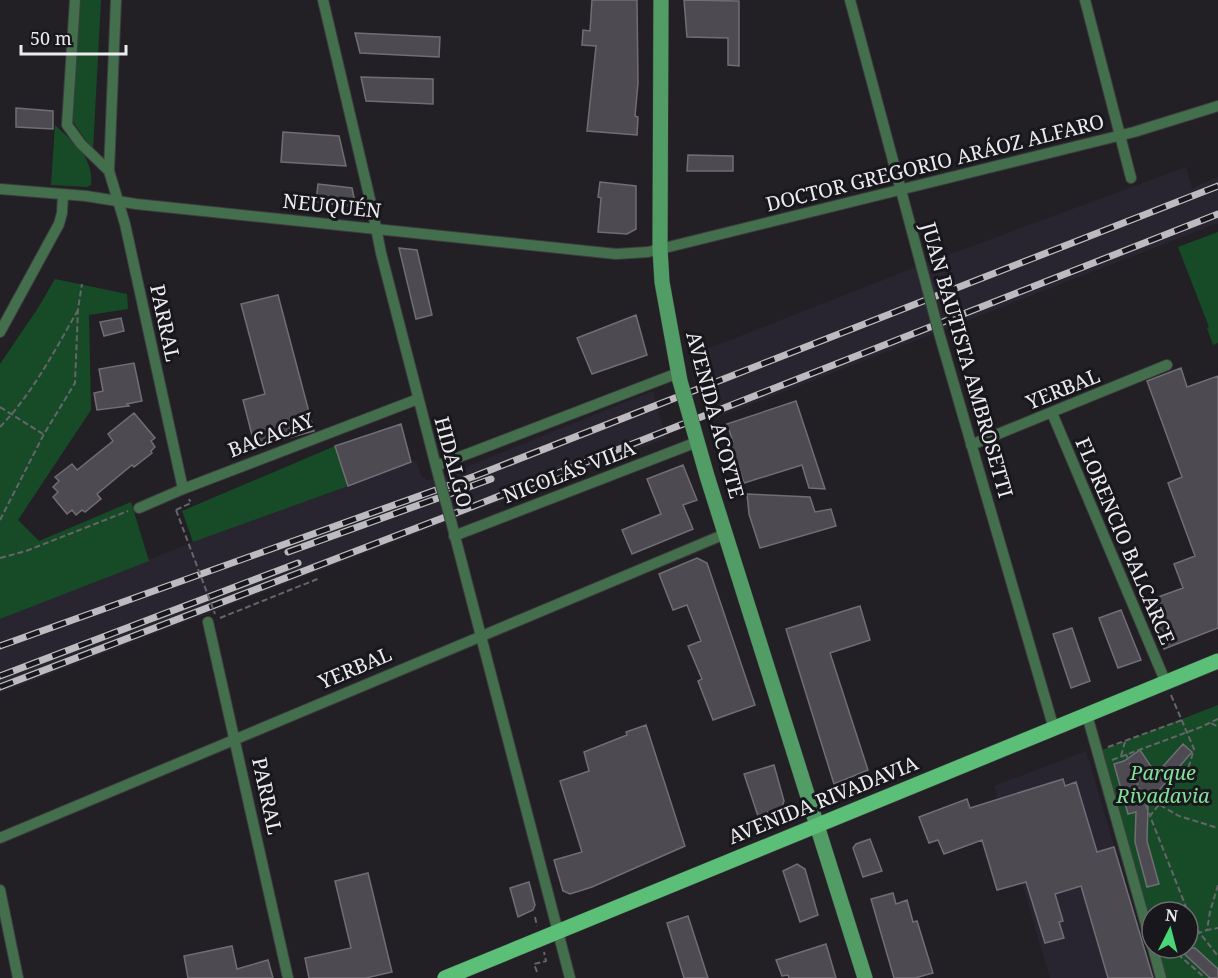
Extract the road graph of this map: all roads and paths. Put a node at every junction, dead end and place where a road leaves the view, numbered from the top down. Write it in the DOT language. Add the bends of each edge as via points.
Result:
graph roads {
  1 [pos="75,0"];
  2 [pos="116,0"];
  3 [pos="323,0"];
  4 [pos="661,0"];
  5 [pos="850,0"];
  6 [pos="1085,0"];
  7 [pos="1218,106"];
  8 [pos="1120,135"];
  9 [pos="109,171"];
  10 [pos="1131,178"];
  11 [pos="0,189"];
  12 [pos="900,189"];
  13 [pos="63,195"];
  14 [pos="118,200"];
  15 [pos="376,228"];
  16 [pos="660,249"];
  17 [pos="82,284"];
  18 [pos="78,309"];
  19 [pos="0,332"];
  20 [pos="1167,365"];
  21 [pos="679,377"];
  22 [pos="418,399"];
  23 [pos="0,406"];
  24 [pos="1052,412"];
  25 [pos="12,415"];
  26 [pos="0,427"];
  27 [pos="44,434"];
  28 [pos="695,434"];
  29 [pos="971,445"];
  30 [pos="436,466"];
  31 [pos="183,489"];
  32 [pos="191,503"];
  33 [pos="139,508"];
  34 [pos="0,520"];
  35 [pos="725,534"];
  36 [pos="454,536"];
  37 [pos="0,558"];
  38 [pos="320,578"];
  39 [pos="212,618"];
  40 [pos="480,636"];
  41 [pos="1218,661"];
  42 [pos="1166,683"];
  43 [pos="1087,715"];
  44 [pos="1218,719"];
  45 [pos="1182,720"];
  46 [pos="1211,723"];
  47 [pos="1218,727"];
  48 [pos="1054,729"];
  49 [pos="1187,732"];
  50 [pos="236,738"];
  51 [pos="1125,741"];
  52 [pos="1097,752"];
  53 [pos="1126,754"];
  54 [pos="1121,756"];
  55 [pos="1101,764"];
  56 [pos="1160,804"];
  57 [pos="1150,816"];
  58 [pos="818,826"];
  59 [pos="1218,828"];
  60 [pos="0,838"];
  61 [pos="1218,885"];
  62 [pos="0,890"];
  63 [pos="1183,900"];
  64 [pos="1140,904"];
  65 [pos="1218,928"];
  66 [pos="558,930"];
  67 [pos="1207,930"];
  68 [pos="1200,932"];
  69 [pos="1218,956"];
  70 [pos="1156,960"];
  71 [pos="1185,960"];
  72 [pos="18,978"];
  73 [pos="288,978"];
  74 [pos="445,978"];
  75 [pos="570,978"];
  76 [pos="865,978"];
  77 [pos="1161,978"];
  78 [pos="1205,978"];
  1 -- 9 [label="street" via="67,125"];
  2 -- 9 [label="street"];
  3 -- 15 [label="street, HIDALGO"];
  4 -- 16 [label="main road, AVENIDA ACOYTE"];
  5 -- 12 [label="street, JUAN BAUTISTA AMBROSETTI"];
  6 -- 8 [label="street"];
  7 -- 8 [label="street, DOCTOR GREGORIO ARÁOZ ALFARO"];
  8 -- 10 [label="street"];
  8 -- 12 [label="street, DOCTOR GREGORIO ARÁOZ ALFARO"];
  9 -- 14 [label="street, PARRAL"];
  11 -- 13 [label="street, NEUQUÉN"];
  12 -- 16 [label="street, DOCTOR GREGORIO ARÁOZ ALFARO"];
  12 -- 29 [label="street, JUAN BAUTISTA AMBROSETTI, bridge"];
  13 -- 14 [label="street, NEUQUÉN"];
  13 -- 19 [label="street" via="59,224"];
  14 -- 15 [label="street, NEUQUÉN"];
  14 -- 31 [label="street, PARRAL"];
  15 -- 16 [label="street, NEUQUÉN" via="616,254"];
  15 -- 22 [label="street, HIDALGO"];
  16 -- 21 [label="main road, AVENIDA ACOYTE"];
  17 -- 18 [label="path"];
  18 -- 25 [label="path"];
  18 -- 27 [label="path" via="75,383"];
  20 -- 24 [label="street, YERBAL"];
  21 -- 28 [label="main road, AVENIDA ACOYTE, bridge"];
  21 -- 30 [label="street"];
  22 -- 30 [label="street, HIDALGO"];
  22 -- 31 [label="street, BACACAY"];
  23 -- 25 [label="path"];
  24 -- 29 [label="street, YERBAL"];
  24 -- 42 [label="street, FLORENCIO BALCARCE"];
  25 -- 26 [label="path"];
  25 -- 27 [label="path"];
  27 -- 34 [label="path"];
  28 -- 35 [label="main road, AVENIDA ACOYTE"];
  28 -- 36 [label="street, NICOLÁS VILA"];
  29 -- 48 [label="street, JUAN BAUTISTA AMBROSETTI"];
  30 -- 36 [label="street, HIDALGO, bridge"];
  31 -- 33 [label="street, BACACAY"];
  32 -- 39 [label="path, bridge" via="176,510"];
  33 -- 37 [label="path"];
  35 -- 40 [label="street, YERBAL"];
  35 -- 58 [label="main road, AVENIDA ACOYTE"];
  36 -- 40 [label="street, HIDALGO"];
  38 -- 39 [label="path"];
  39 -- 50 [label="street, PARRAL"];
  40 -- 50 [label="street, YERBAL"];
  40 -- 66 [label="street, HIDALGO"];
  41 -- 42 [label="main road, AVENIDA RIVADAVIA"];
  42 -- 43 [label="main road, AVENIDA RIVADAVIA"];
  42 -- 45 [label="path"];
  43 -- 48 [label="main road, AVENIDA RIVADAVIA"];
  43 -- 52 [label="street"];
  44 -- 46 [label="path"];
  45 -- 49 [label="path"];
  45 -- 51 [label="path"];
  46 -- 47 [label="path"];
  46 -- 49 [label="path"];
  48 -- 58 [label="main road, AVENIDA RIVADAVIA"];
  49 -- 53 [label="path"];
  49 -- 56 [label="path" via="1194,749 1189,766"];
  50 -- 60 [label="street, YERBAL"];
  50 -- 73 [label="street, PARRAL"];
  51 -- 52 [label="path"];
  51 -- 54 [label="path"];
  52 -- 55 [label="street"];
  53 -- 54 [label="path"];
  53 -- 57 [label="path"];
  54 -- 55 [label="path"];
  55 -- 64 [label="street"];
  56 -- 57 [label="path"];
  56 -- 59 [label="path" via="1179,816"];
  57 -- 63 [label="path"];
  58 -- 66 [label="main road, AVENIDA RIVADAVIA"];
  58 -- 76 [label="main road, AVENIDA ACOYTE"];
  61 -- 67 [label="path"];
  62 -- 72 [label="street"];
  65 -- 67 [label="path"];
  66 -- 74 [label="main road, AVENIDA RIVADAVIA"];
  66 -- 75 [label="street, HIDALGO"];
  67 -- 68 [label="path"];
  68 -- 69 [label="path"];
  70 -- 77 [label="street"];
  71 -- 78 [label="path"];
}
